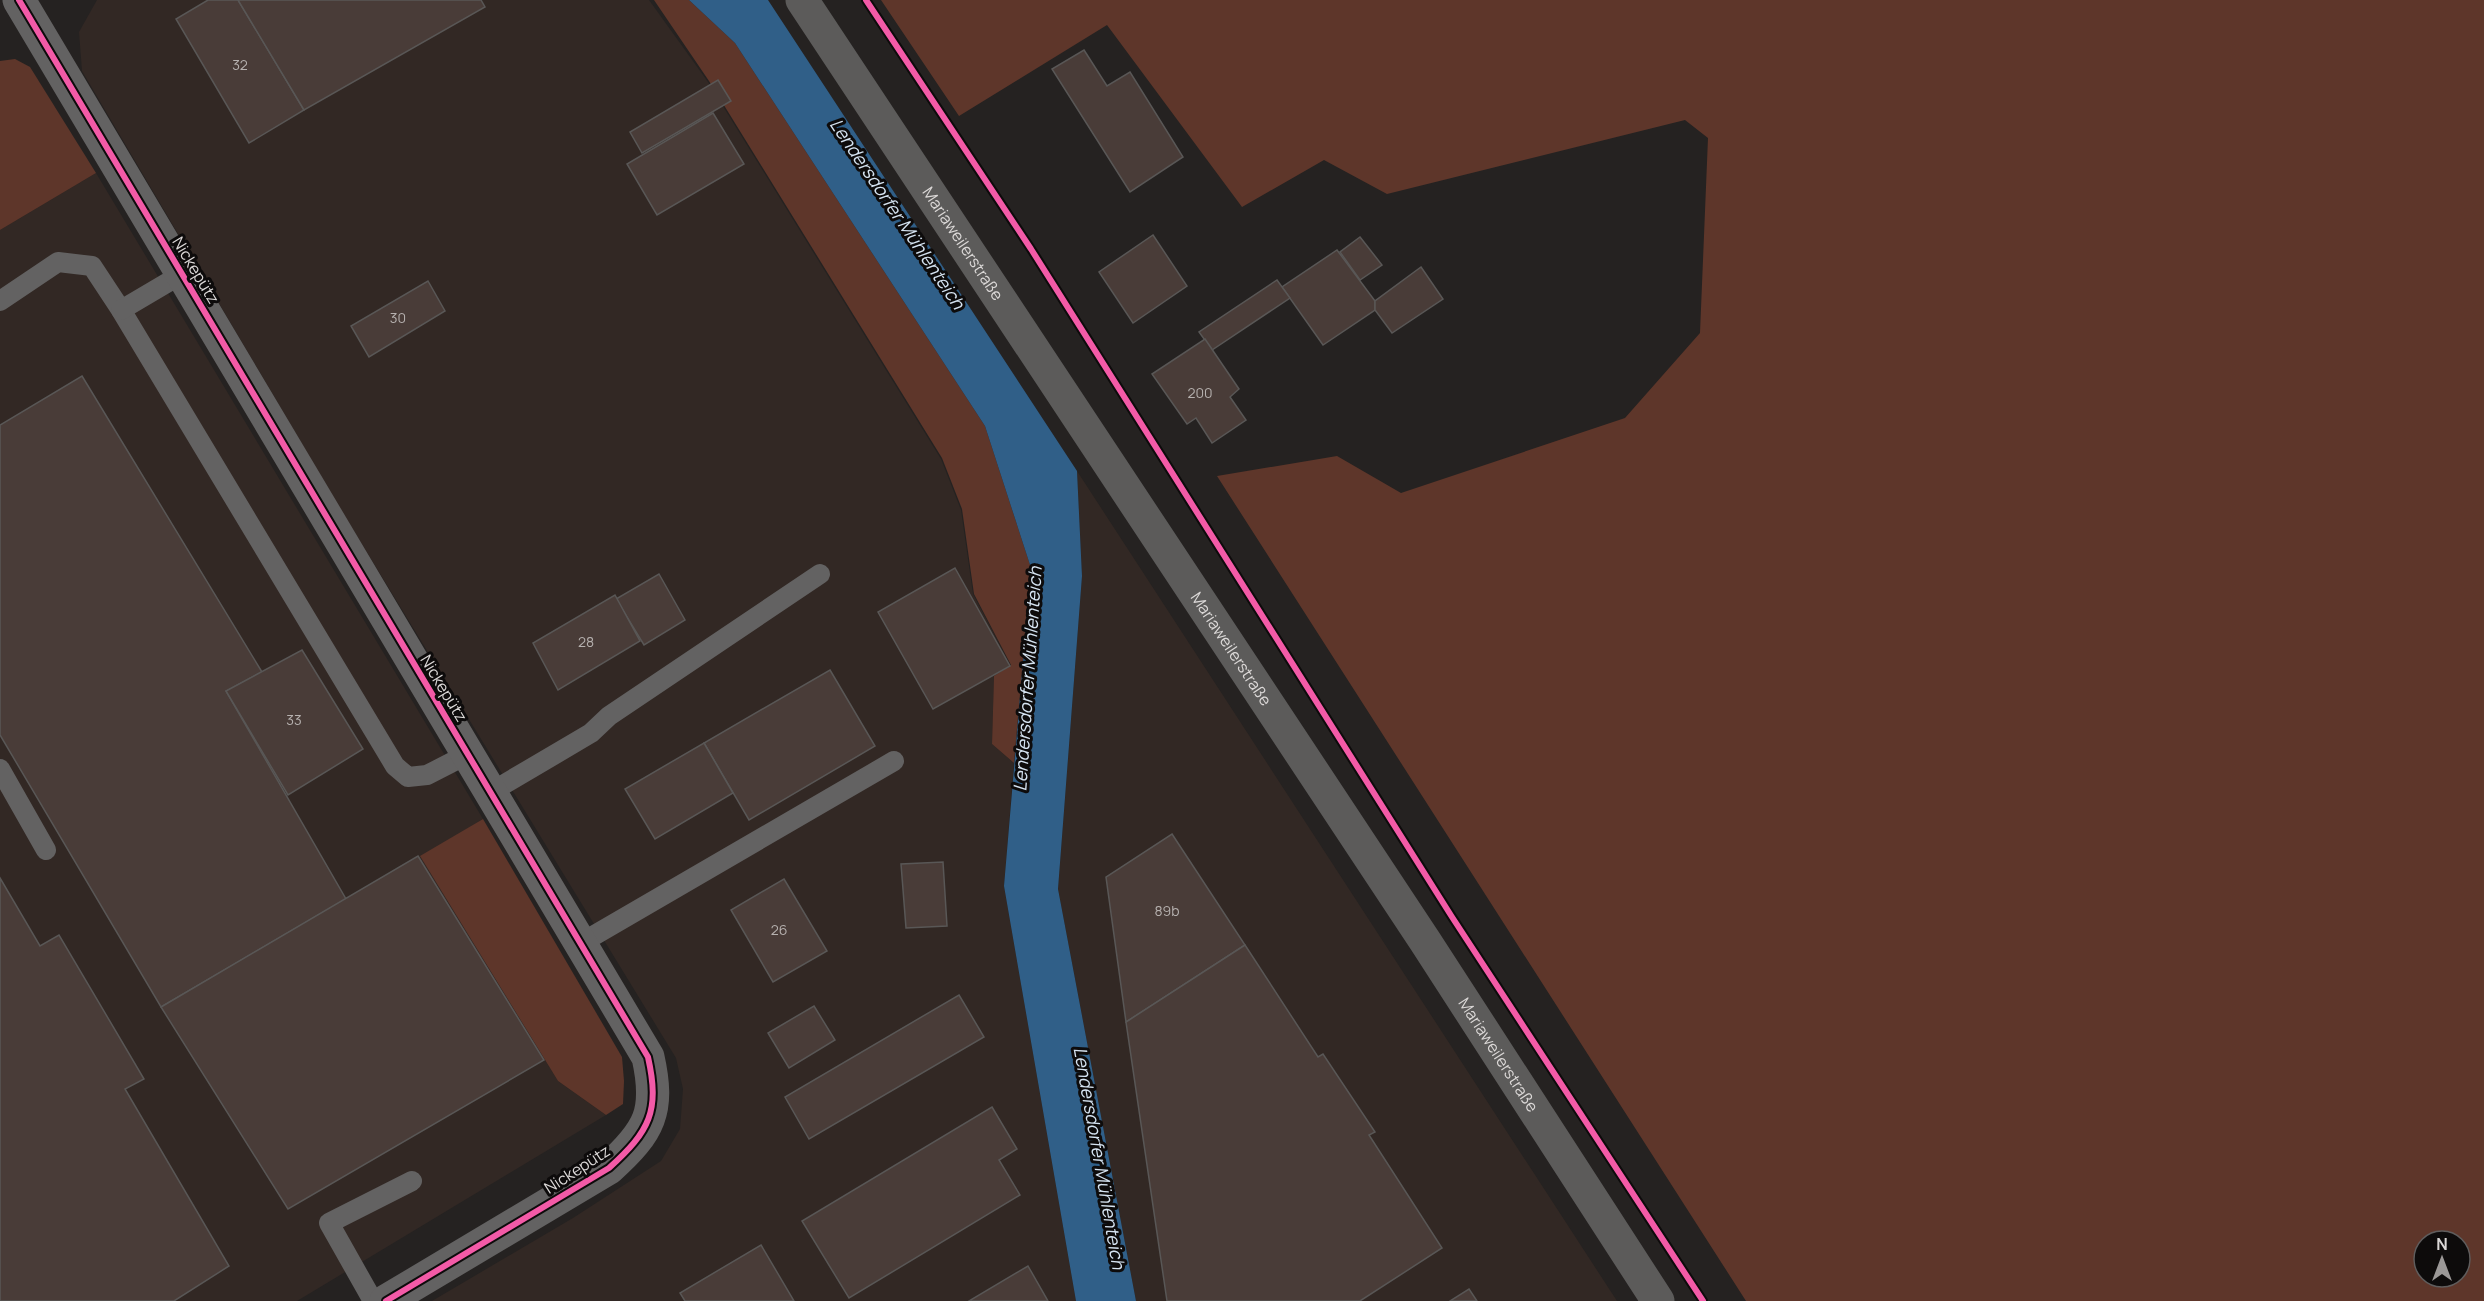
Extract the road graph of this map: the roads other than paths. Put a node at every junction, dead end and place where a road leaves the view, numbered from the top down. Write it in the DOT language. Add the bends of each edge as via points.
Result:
graph roads {
  1 [pos="19,0"];
  2 [pos="802,0"];
  3 [pos="182,274"];
  4 [pos="0,301"];
  5 [pos="121,310"];
  6 [pos="820,574"];
  7 [pos="468,754"];
  8 [pos="894,761"];
  9 [pos="0,769"];
  10 [pos="491,792"];
  11 [pos="46,850"];
  12 [pos="581,943"];
  13 [pos="412,1181"];
  14 [pos="373,1301"];
  15 [pos="386,1301"];
  16 [pos="1658,1301"];
  1 -- 3 [label="street, Nickepütz"];
  2 -- 16 [label="main road, Mariaweilerstraße" via="1425,941"];
  3 -- 5 [label="lane"];
  3 -- 7 [label="street, Nickepütz"];
  4 -- 5 [label="lane" via="58,262 92,266"];
  5 -- 7 [label="lane" via="395,766 408,777 427,775"];
  6 -- 10 [label="lane" via="609,716 591,734"];
  7 -- 10 [label="street, Nickepütz"];
  8 -- 12 [label="lane"];
  9 -- 11 [label="lane"];
  10 -- 12 [label="street, Nickepütz"];
  12 -- 15 [label="street, Nickepütz" via="648,1057 654,1083 652,1112 633,1146 609,1168"];
  13 -- 14 [label="lane" via="329,1223"];
}
